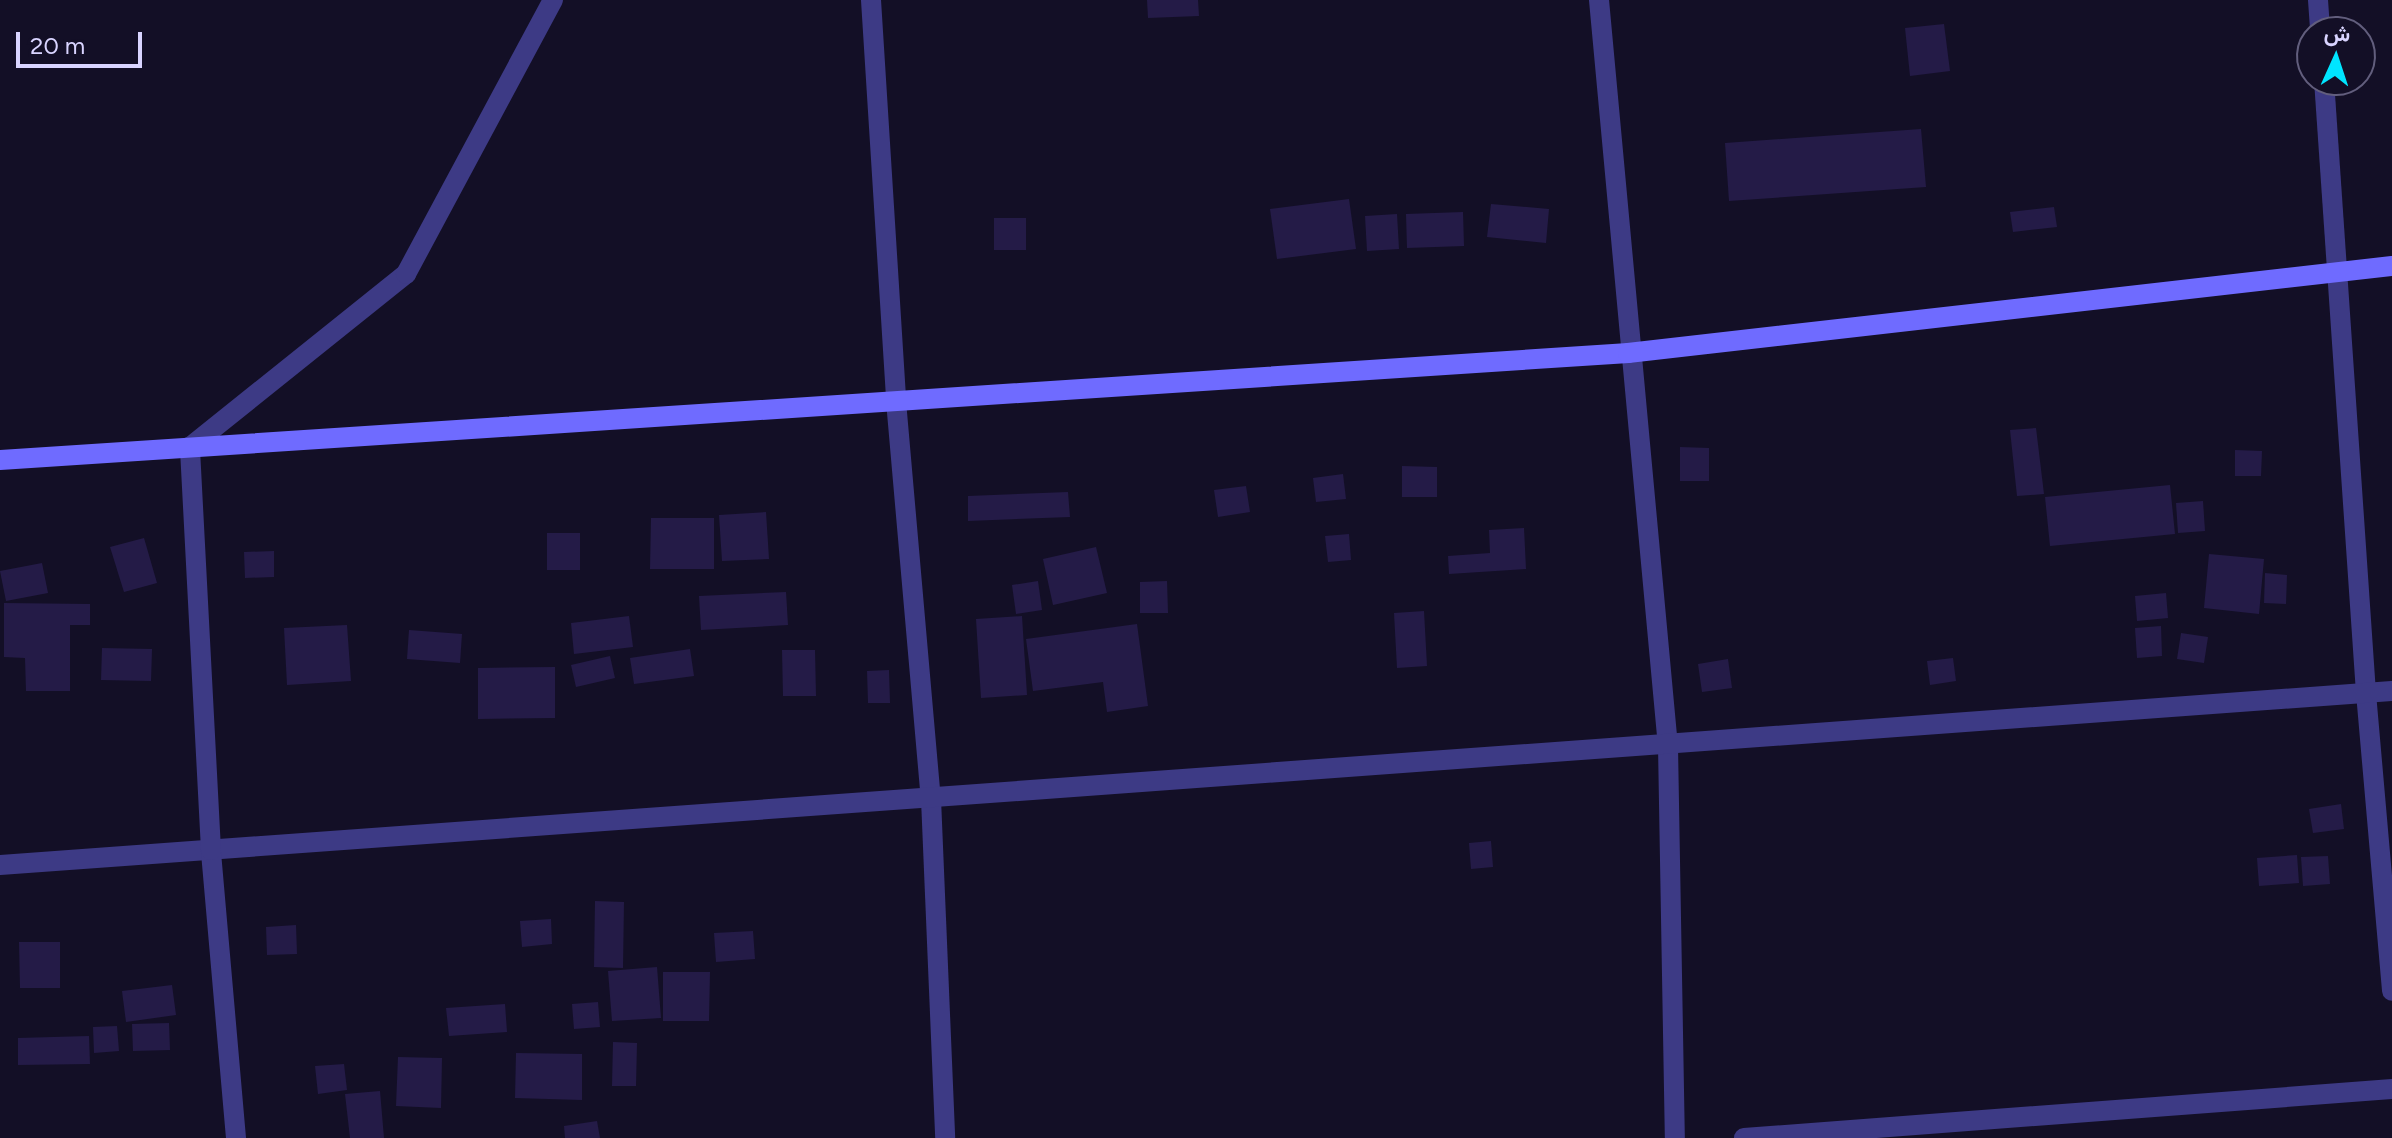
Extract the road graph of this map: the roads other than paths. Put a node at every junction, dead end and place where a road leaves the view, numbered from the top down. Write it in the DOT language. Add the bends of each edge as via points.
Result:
graph roads {
  1 [pos="553,0"];
  2 [pos="871,0"];
  3 [pos="1599,0"];
  4 [pos="2325,96"];
  5 [pos="2392,266"];
  6 [pos="2340,270"];
  7 [pos="1628,353"];
  8 [pos="896,401"];
  9 [pos="190,447"];
  10 [pos="0,460"];
  11 [pos="2392,691"];
  12 [pos="2366,693"];
  13 [pos="1668,746"];
  14 [pos="931,799"];
  15 [pos="211,850"];
  16 [pos="0,865"];
  17 [pos="2392,991"];
  18 [pos="2392,1089"];
  19 [pos="236,1138"];
  20 [pos="945,1138"];
  21 [pos="1675,1138"];
  22 [pos="1744,1138"];
  1 -- 9 [label="street" via="406,274"];
  2 -- 8 [label="street"];
  3 -- 7 [label="street"];
  4 -- 6 [label="street"];
  5 -- 6 [label="street"];
  6 -- 7 [label="street"];
  6 -- 12 [label="street"];
  7 -- 8 [label="street"];
  7 -- 13 [label="street"];
  8 -- 9 [label="street"];
  8 -- 14 [label="street"];
  9 -- 10 [label="street"];
  9 -- 15 [label="street"];
  11 -- 12 [label="street"];
  12 -- 13 [label="street"];
  12 -- 17 [label="street"];
  13 -- 14 [label="street"];
  13 -- 21 [label="street"];
  14 -- 15 [label="street"];
  14 -- 20 [label="street"];
  15 -- 16 [label="street"];
  15 -- 19 [label="street"];
  18 -- 22 [label="street"];
}
